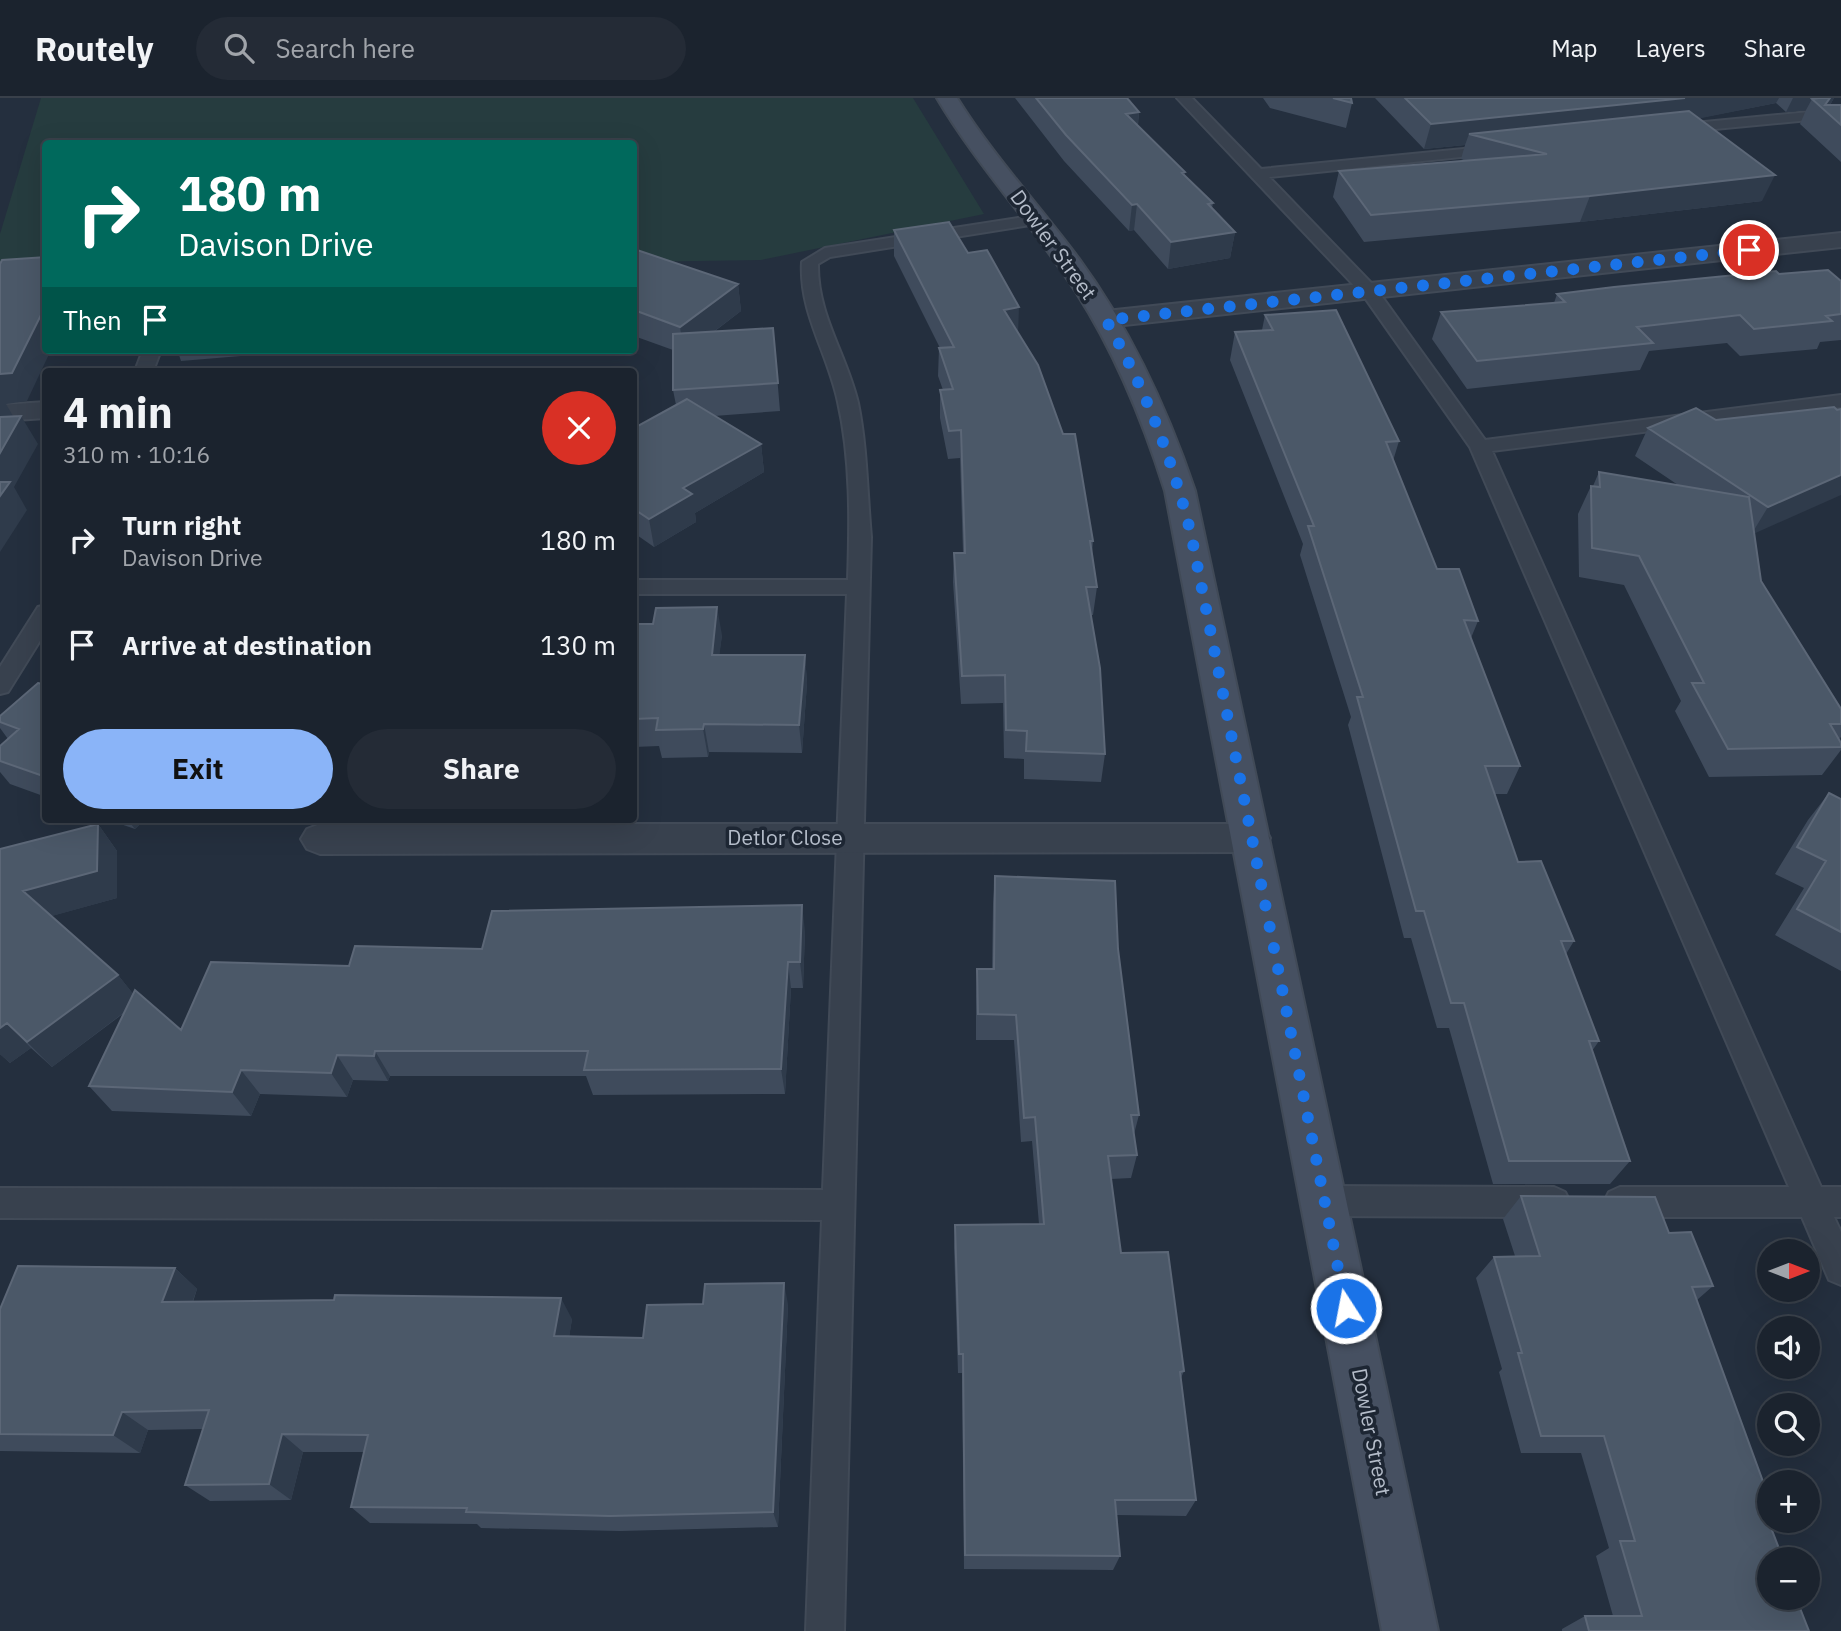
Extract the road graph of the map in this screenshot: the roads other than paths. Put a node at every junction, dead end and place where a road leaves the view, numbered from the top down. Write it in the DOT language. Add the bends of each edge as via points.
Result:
graph roads {
  1 [pos="947,98"];
  2 [pos="1184,98"];
  3 [pos="1841,113"];
  4 [pos="1659,131"];
  5 [pos="1521,146"];
  6 [pos="1257,174"];
  7 [pos="1037,220"];
  8 [pos="1838,244"];
  9 [pos="1369,291"];
  10 [pos="1106,320"];
  11 [pos="1841,401"];
  12 [pos="42,410"];
  13 [pos="0,413"];
  14 [pos="1480,447"];
  15 [pos="637,587"];
  16 [pos="860,587"];
  17 [pos="42,618"];
  18 [pos="0,687"];
  19 [pos="852,838"];
  20 [pos="1251,838"];
  21 [pos="320,839"];
  22 [pos="1324,1201"];
  23 [pos="1826,1202"];
  24 [pos="0,1203"];
  25 [pos="836,1205"];
  26 [pos="1841,1269"];
  27 [pos="825,1631"];
  28 [pos="1410,1631"];
  1 -- 7 [label="street, Dowler Street"];
  2 -- 6 [label="lane"];
  3 -- 4 [label="lane"];
  5 -- 6 [label="lane"];
  6 -- 9 [label="lane"];
  7 -- 10 [label="street, Dowler Street"];
  7 -- 16 [label="lane" via="825,253 810,262 814,304 848,402"];
  8 -- 9 [label="street"];
  9 -- 10 [label="street"];
  9 -- 14 [label="lane"];
  10 -- 20 [label="street, Dowler Street" via="1153,412 1180,491"];
  11 -- 14 [label="lane"];
  12 -- 13 [label="street"];
  14 -- 23 [label="lane"];
  15 -- 16 [label="lane"];
  16 -- 19 [label="lane"];
  17 -- 18 [label="lane"];
  19 -- 20 [label="street, Detlor Close"];
  19 -- 21 [label="street, Detlor Close"];
  19 -- 25 [label="lane"];
  20 -- 22 [label="street, Dowler Street"];
  22 -- 23 [label="lane"];
  22 -- 28 [label="street, Dowler Street"];
  23 -- 26 [label="lane"];
  24 -- 25 [label="lane"];
  25 -- 27 [label="lane"];
}
